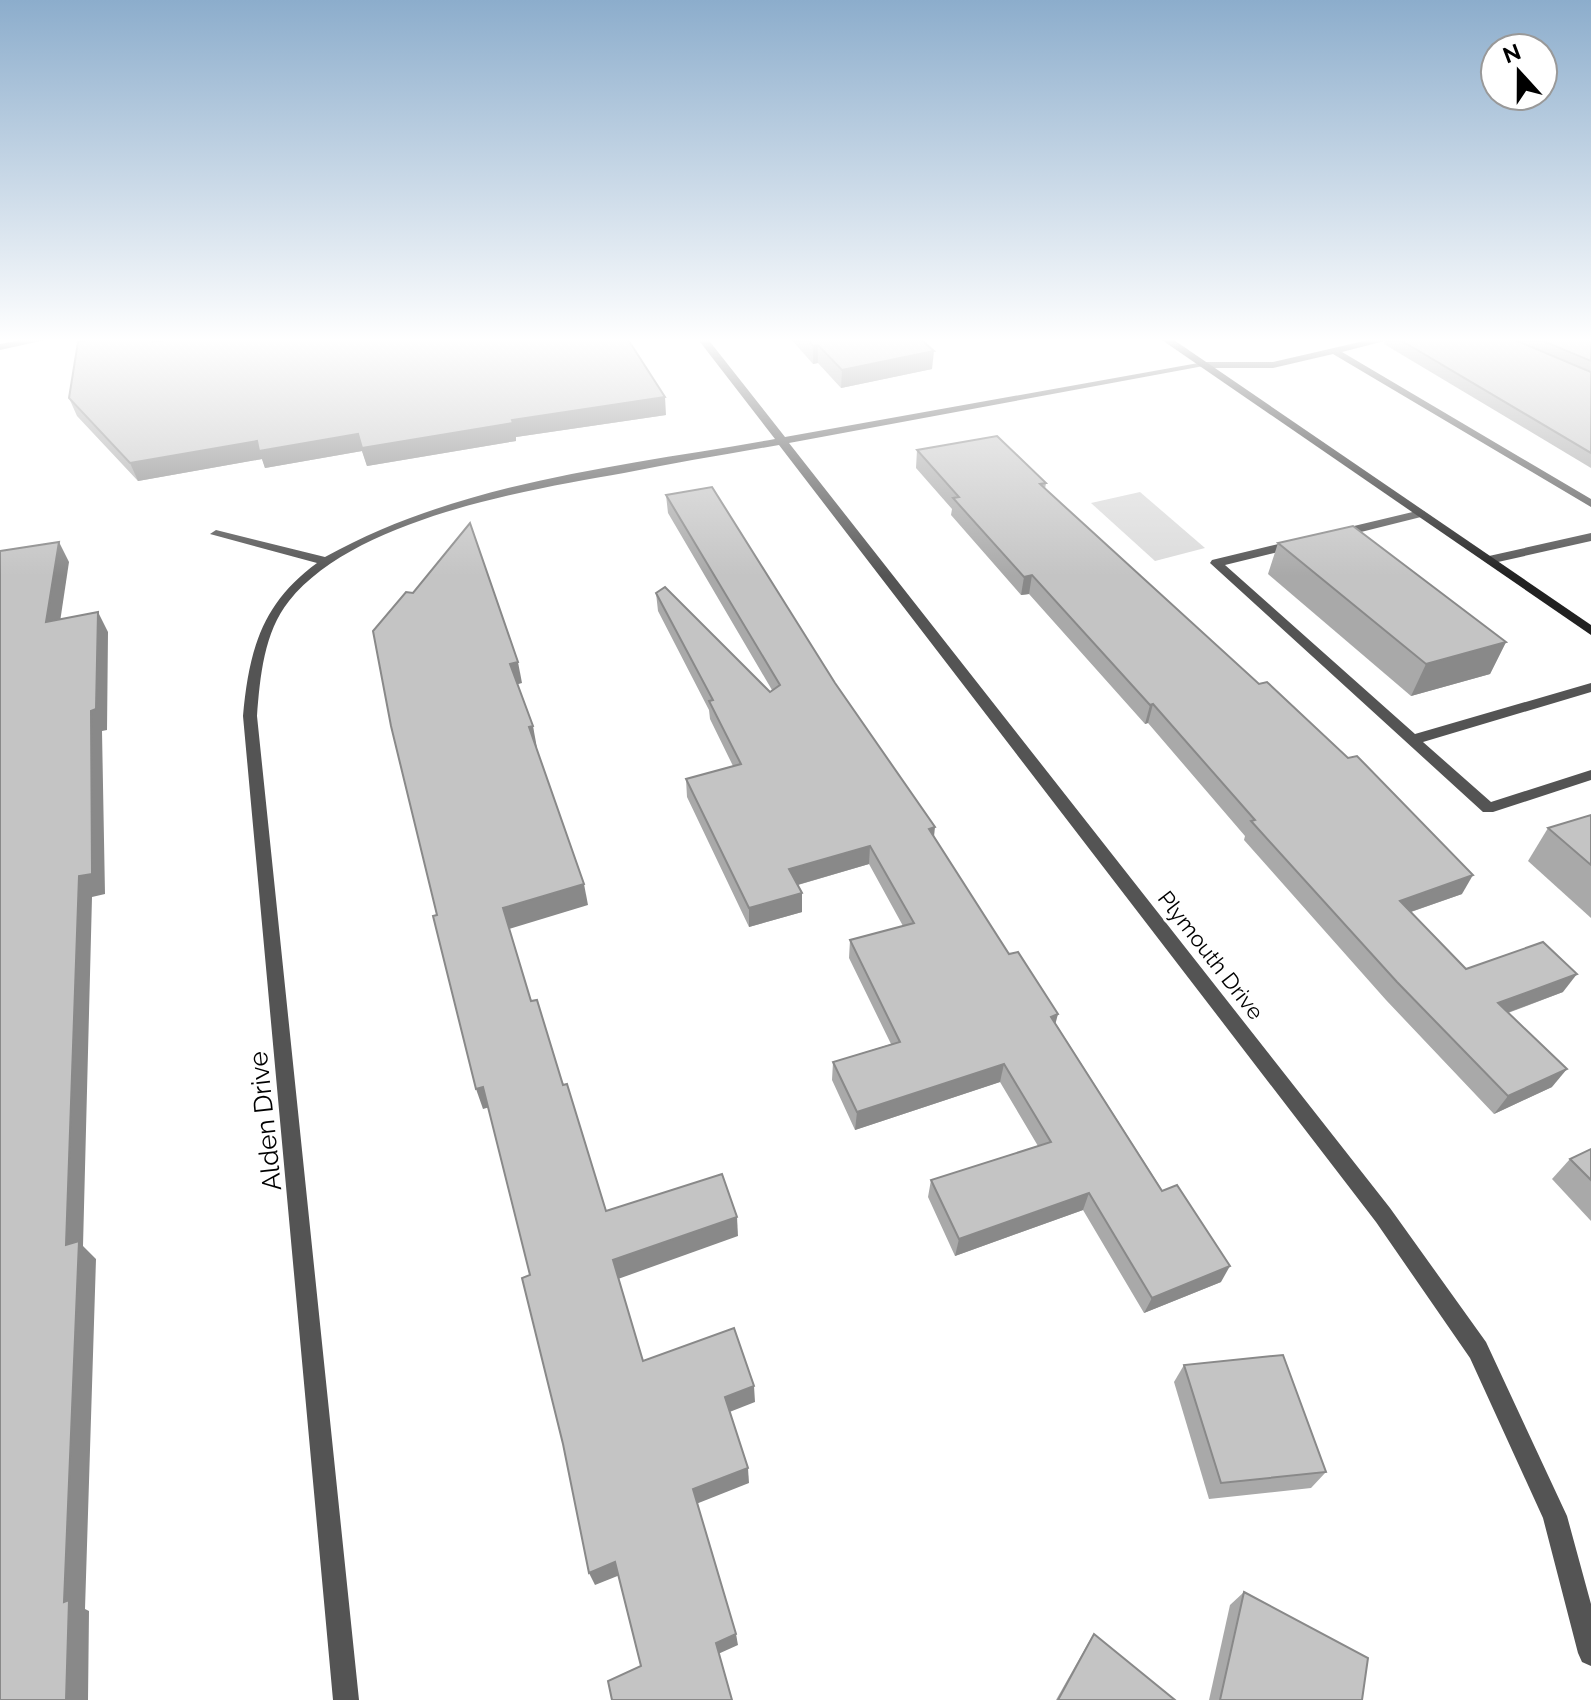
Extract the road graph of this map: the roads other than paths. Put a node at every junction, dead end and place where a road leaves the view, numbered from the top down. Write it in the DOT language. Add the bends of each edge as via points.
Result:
graph roads {
  1 [pos="763,417"];
  2 [pos="917,417"];
  3 [pos="1280,417"];
  4 [pos="1445,417"];
  5 [pos="782,442"];
  6 [pos="1591,504"];
  7 [pos="1421,514"];
  8 [pos="216,534"];
  9 [pos="1591,537"];
  10 [pos="1489,560"];
  11 [pos="326,561"];
  12 [pos="1591,631"];
  13 [pos="1591,687"];
  14 [pos="1412,740"];
  15 [pos="1591,775"];
  16 [pos="1591,1653"];
  17 [pos="346,1700"];
  1 -- 5 [label="street, Plymouth Drive"];
  2 -- 5 [label="street, Alden Drive"];
  3 -- 7 [label="main road"];
  4 -- 6 [label="street"];
  5 -- 11 [label="street, Alden Drive" via="466,501"];
  5 -- 16 [label="street, Plymouth Drive" via="1383,1215 1478,1350 1555,1516"];
  7 -- 10 [label="main road"];
  7 -- 14 [label="street" via="1216,563"];
  8 -- 11 [label="street"];
  9 -- 10 [label="street"];
  10 -- 12 [label="main road"];
  11 -- 17 [label="street, Alden Drive" via="284,597 267,629 253,673 250,716"];
  13 -- 14 [label="street"];
  14 -- 15 [label="street" via="1488,808"];
}
